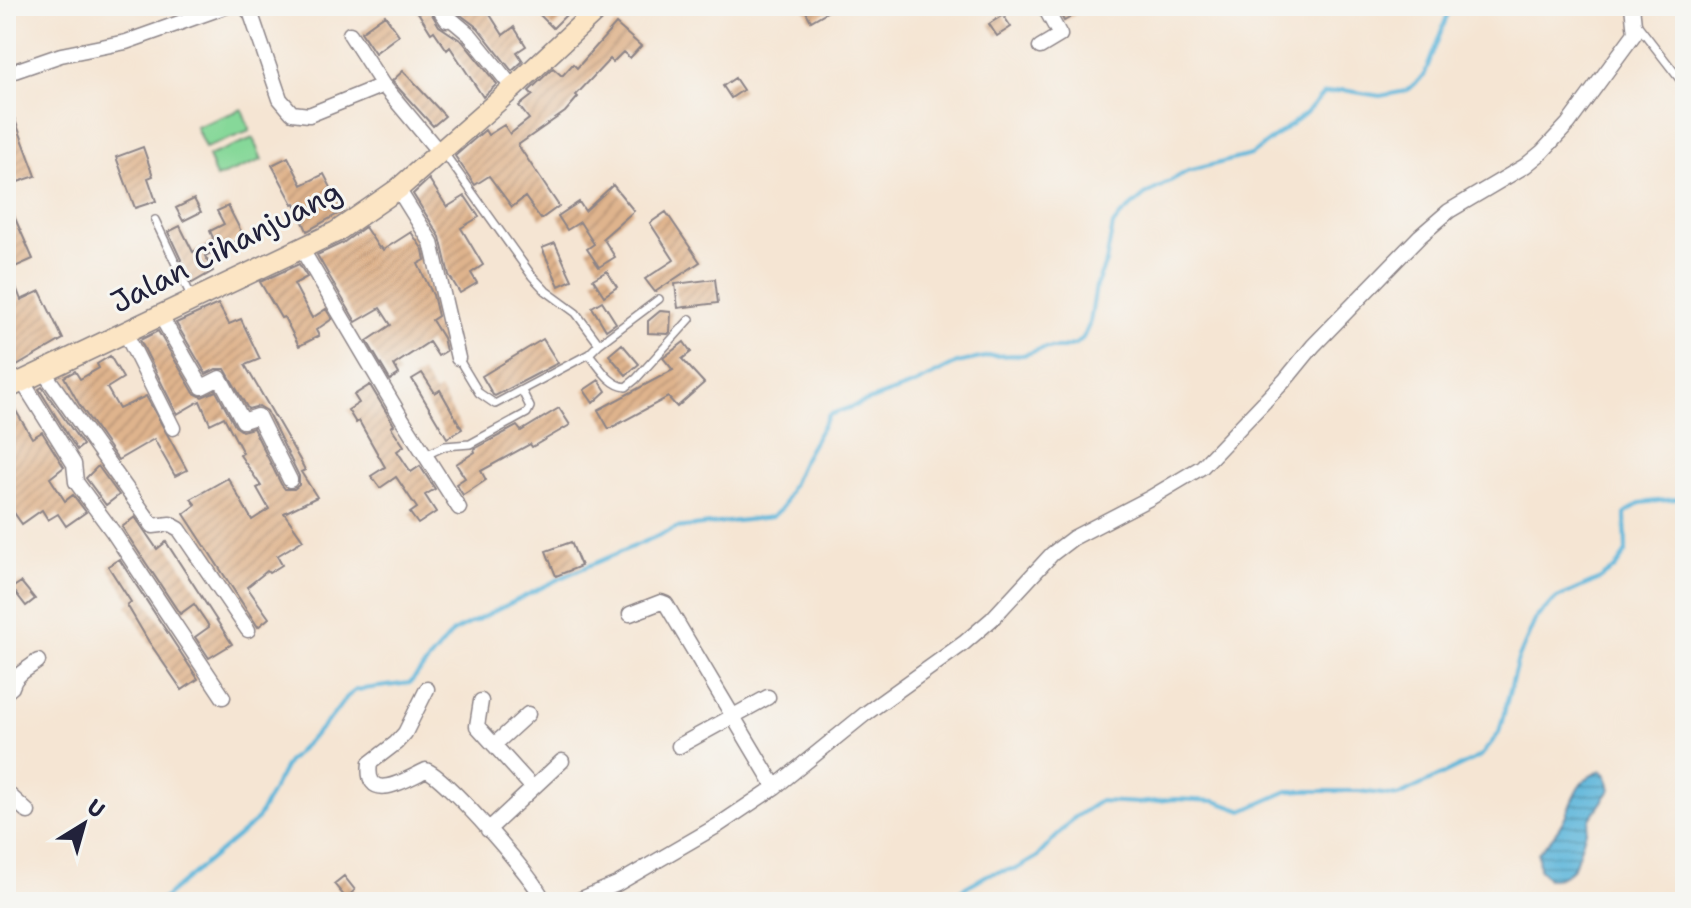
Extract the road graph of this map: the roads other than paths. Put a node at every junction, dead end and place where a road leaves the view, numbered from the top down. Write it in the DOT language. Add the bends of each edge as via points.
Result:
graph roads {
  1 [pos="227,6"];
  2 [pos="244,6"];
  3 [pos="437,6"];
  4 [pos="601,6"];
  5 [pos="1044,6"];
  6 [pos="1632,6"];
  7 [pos="1636,22"];
  8 [pos="350,34"];
  9 [pos="1040,47"];
  10 [pos="6,74"];
  11 [pos="383,85"];
  12 [pos="1685,86"];
  13 [pos="513,88"];
  14 [pos="440,151"];
  15 [pos="398,189"];
  16 [pos="155,220"];
  17 [pos="301,248"];
  18 [pos="193,299"];
  19 [pos="659,299"];
  20 [pos="160,315"];
  21 [pos="690,319"];
  22 [pos="125,332"];
  23 [pos="599,344"];
  24 [pos="589,354"];
  25 [pos="458,358"];
  26 [pos="48,369"];
  27 [pos="11,384"];
  28 [pos="522,391"];
  29 [pos="173,428"];
  30 [pos="100,438"];
  31 [pos="426,455"];
  32 [pos="290,480"];
  33 [pos="459,508"];
  34 [pos="630,614"];
  35 [pos="248,630"];
  36 [pos="38,661"];
  37 [pos="427,689"];
  38 [pos="6,692"];
  39 [pos="223,697"];
  40 [pos="768,697"];
  41 [pos="481,701"];
  42 [pos="528,714"];
  43 [pos="733,716"];
  44 [pos="494,745"];
  45 [pos="679,746"];
  46 [pos="562,761"];
  47 [pos="775,787"];
  48 [pos="533,788"];
  49 [pos="6,792"];
  50 [pos="28,812"];
  51 [pos="488,830"];
  52 [pos="544,902"];
  53 [pos="574,902"];
  1 -- 10 [label="street" via="126,42 71,52"];
  2 -- 11 [label="street" via="280,99 292,113 309,115"];
  3 -- 13 [label="street" via="470,35"];
  4 -- 13 [label="main road, Jalan Cihanjuang"];
  5 -- 9 [label="street" via="1060,35"];
  6 -- 7 [label="street"];
  7 -- 12 [label="lane"];
  7 -- 47 [label="street" via="1617,61 1542,152 1449,211 1420,236 1202,467 1063,546 964,643"];
  8 -- 11 [label="street"];
  11 -- 14 [label="street"];
  13 -- 14 [label="main road, Jalan Cihanjuang"];
  14 -- 15 [label="main road, Jalan Cihanjuang"];
  14 -- 23 [label="lane" via="532,276 576,313"];
  15 -- 17 [label="main road, Jalan Cihanjuang" via="336,232"];
  15 -- 25 [label="street" via="431,242"];
  16 -- 18 [label="lane"];
  17 -- 18 [label="main road, Jalan Cihanjuang"];
  17 -- 31 [label="street"];
  18 -- 20 [label="main road, Jalan Cihanjuang"];
  19 -- 23 [label="lane"];
  20 -- 22 [label="main road, Jalan Cihanjuang"];
  20 -- 32 [label="street" via="202,387 221,379 243,421 258,416"];
  21 -- 24 [label="lane" via="626,387 610,379"];
  22 -- 26 [label="main road, Jalan Cihanjuang"];
  22 -- 29 [label="street"];
  23 -- 24 [label="lane"];
  24 -- 28 [label="lane"];
  25 -- 28 [label="lane" via="492,404"];
  26 -- 27 [label="main road, Jalan Cihanjuang"];
  26 -- 30 [label="street"];
  26 -- 35 [label="street" via="153,526 179,529"];
  27 -- 39 [label="street" via="74,464 76,482"];
  28 -- 31 [label="lane" via="530,407 527,413 470,444 445,446"];
  31 -- 33 [label="street"];
  34 -- 43 [label="street" via="666,604"];
  36 -- 38 [label="street"];
  37 -- 51 [label="street" via="405,733 370,763 372,782 388,788 432,772"];
  40 -- 43 [label="street"];
  41 -- 44 [label="street" via="477,726"];
  42 -- 44 [label="street"];
  43 -- 45 [label="street"];
  43 -- 47 [label="street"];
  44 -- 48 [label="street"];
  46 -- 48 [label="street"];
  47 -- 53 [label="street" via="617,884"];
  48 -- 51 [label="street"];
  49 -- 50 [label="street"];
  51 -- 52 [label="street"];
}
